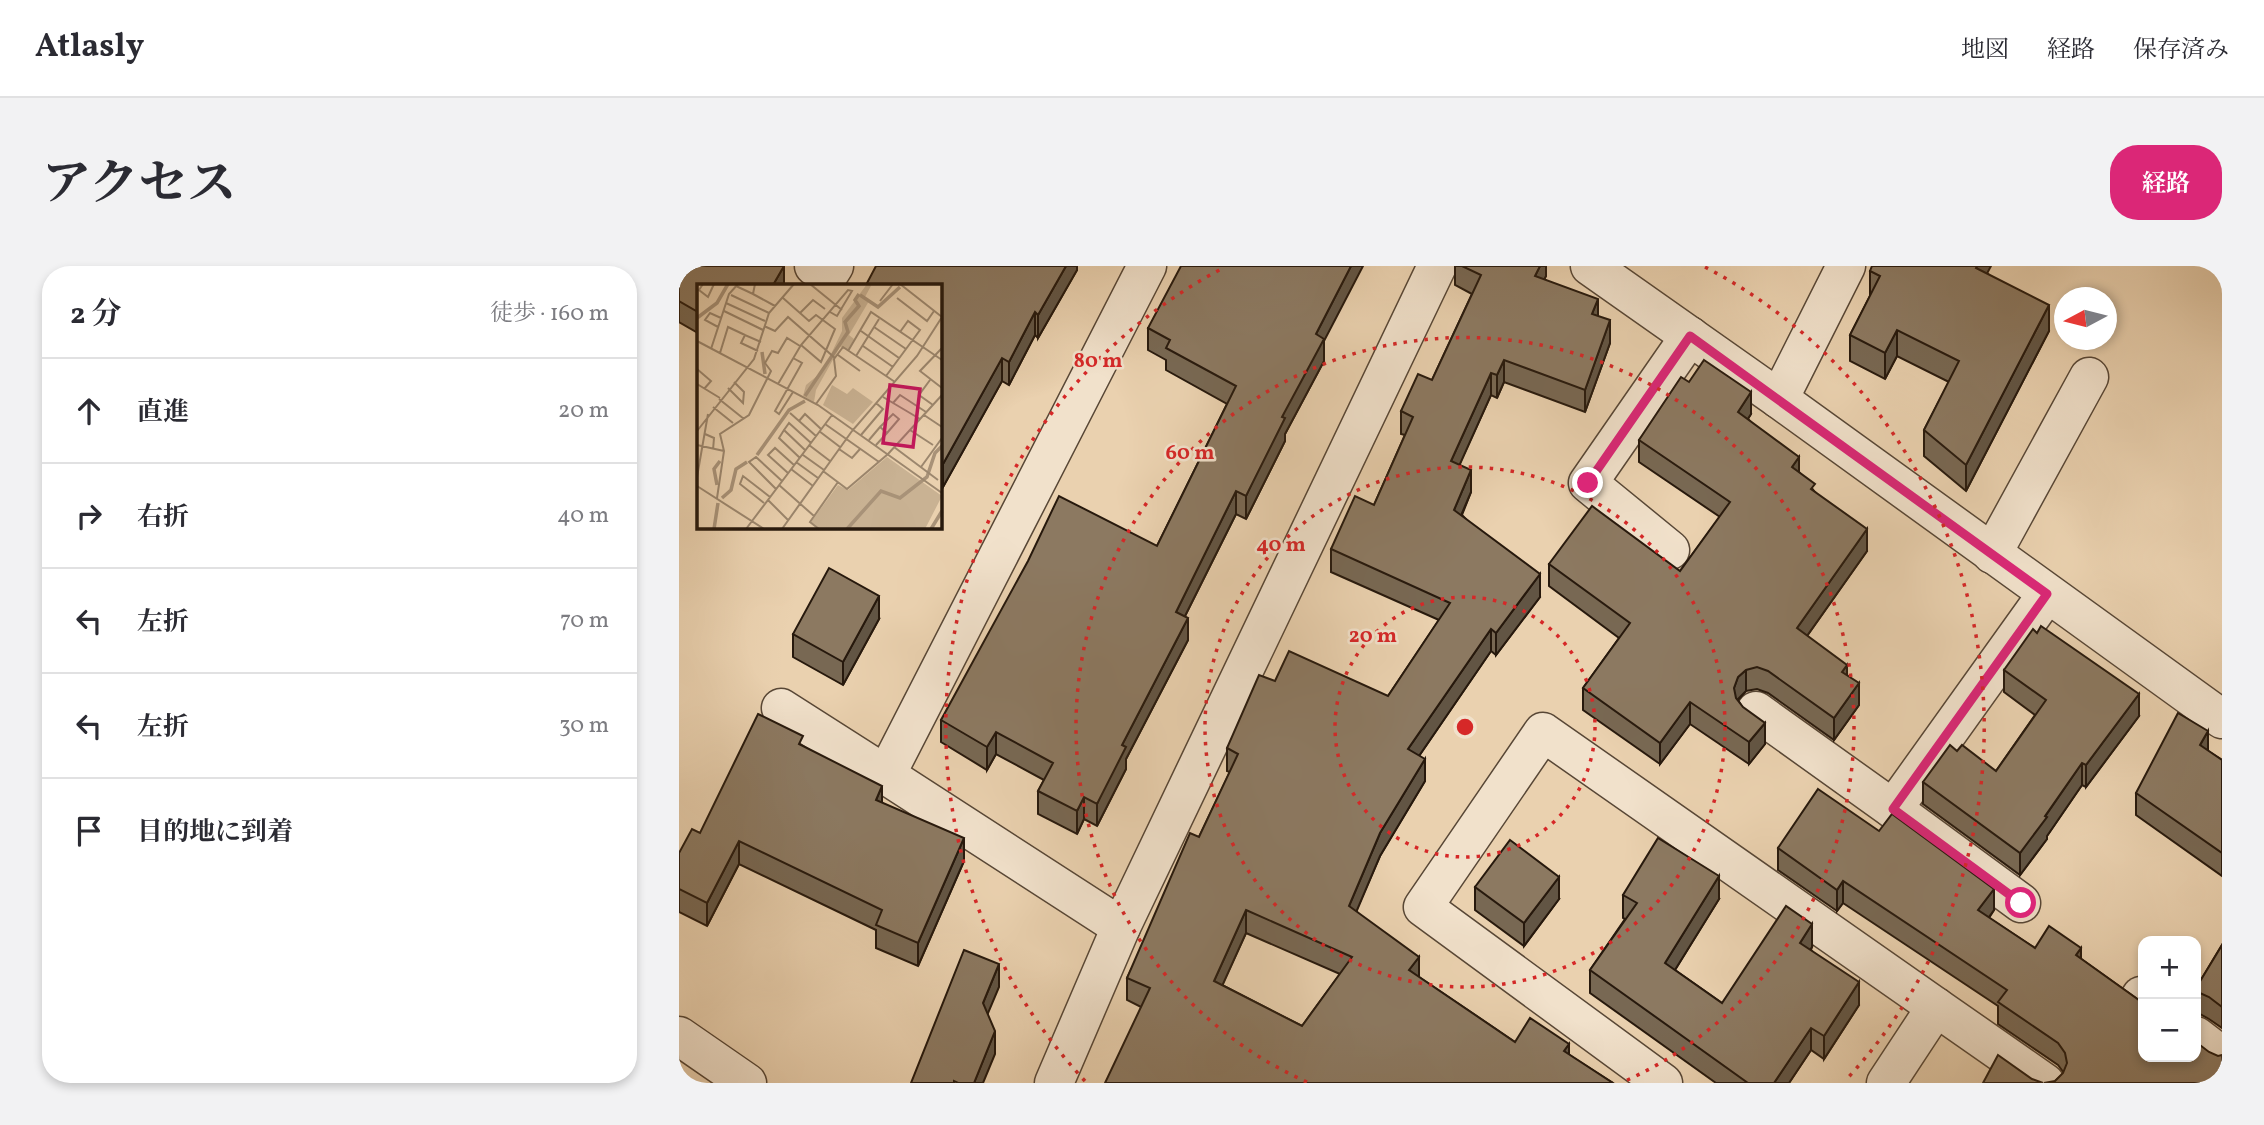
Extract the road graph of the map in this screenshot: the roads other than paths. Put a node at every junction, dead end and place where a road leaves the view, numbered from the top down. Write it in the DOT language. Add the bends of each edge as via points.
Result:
graph roads {
  1 [pos="814,266"];
  2 [pos="834,266"];
  3 [pos="1147,266"];
  4 [pos="1437,266"];
  5 [pos="1590,266"];
  6 [pos="1846,266"];
  7 [pos="1690,336"];
  8 [pos="2089,377"];
  9 [pos="1779,399"];
  10 [pos="1670,550"];
  11 [pos="1992,554"];
  12 [pos="2047,594"];
  13 [pos="781,708"];
  14 [pos="1756,711"];
  15 [pos="2222,719"];
  16 [pos="885,775"];
  17 [pos="1893,809"];
  18 [pos="2021,903"];
  19 [pos="1121,927"];
  20 [pos="1936,1007"];
  21 [pos="679,1036"];
  22 [pos="2201,1040"];
  23 [pos="2222,1056"];
  24 [pos="747,1083"];
  25 [pos="1054,1083"];
  26 [pos="1663,1083"];
  27 [pos="1886,1083"];
  28 [pos="2045,1083"];
  1 -- 2 [label="street" via="829,274"];
  3 -- 16 [label="street"];
  4 -- 19 [label="street"];
  5 -- 7 [label="street"];
  6 -- 9 [label="street"];
  7 -- 9 [label="street"];
  7 -- 10 [label="street" via="1588,483"];
  8 -- 11 [label="street"];
  9 -- 11 [label="street"];
  11 -- 12 [label="street"];
  12 -- 15 [label="street"];
  12 -- 17 [label="street"];
  13 -- 16 [label="street"];
  14 -- 17 [label="street"];
  16 -- 19 [label="street"];
  17 -- 18 [label="street"];
  19 -- 25 [label="street"];
  20 -- 26 [label="street" via="1543,732 1423,908"];
  20 -- 27 [label="street"];
  20 -- 28 [label="street"];
  21 -- 24 [label="street"];
  22 -- 23 [label="street"];
}
